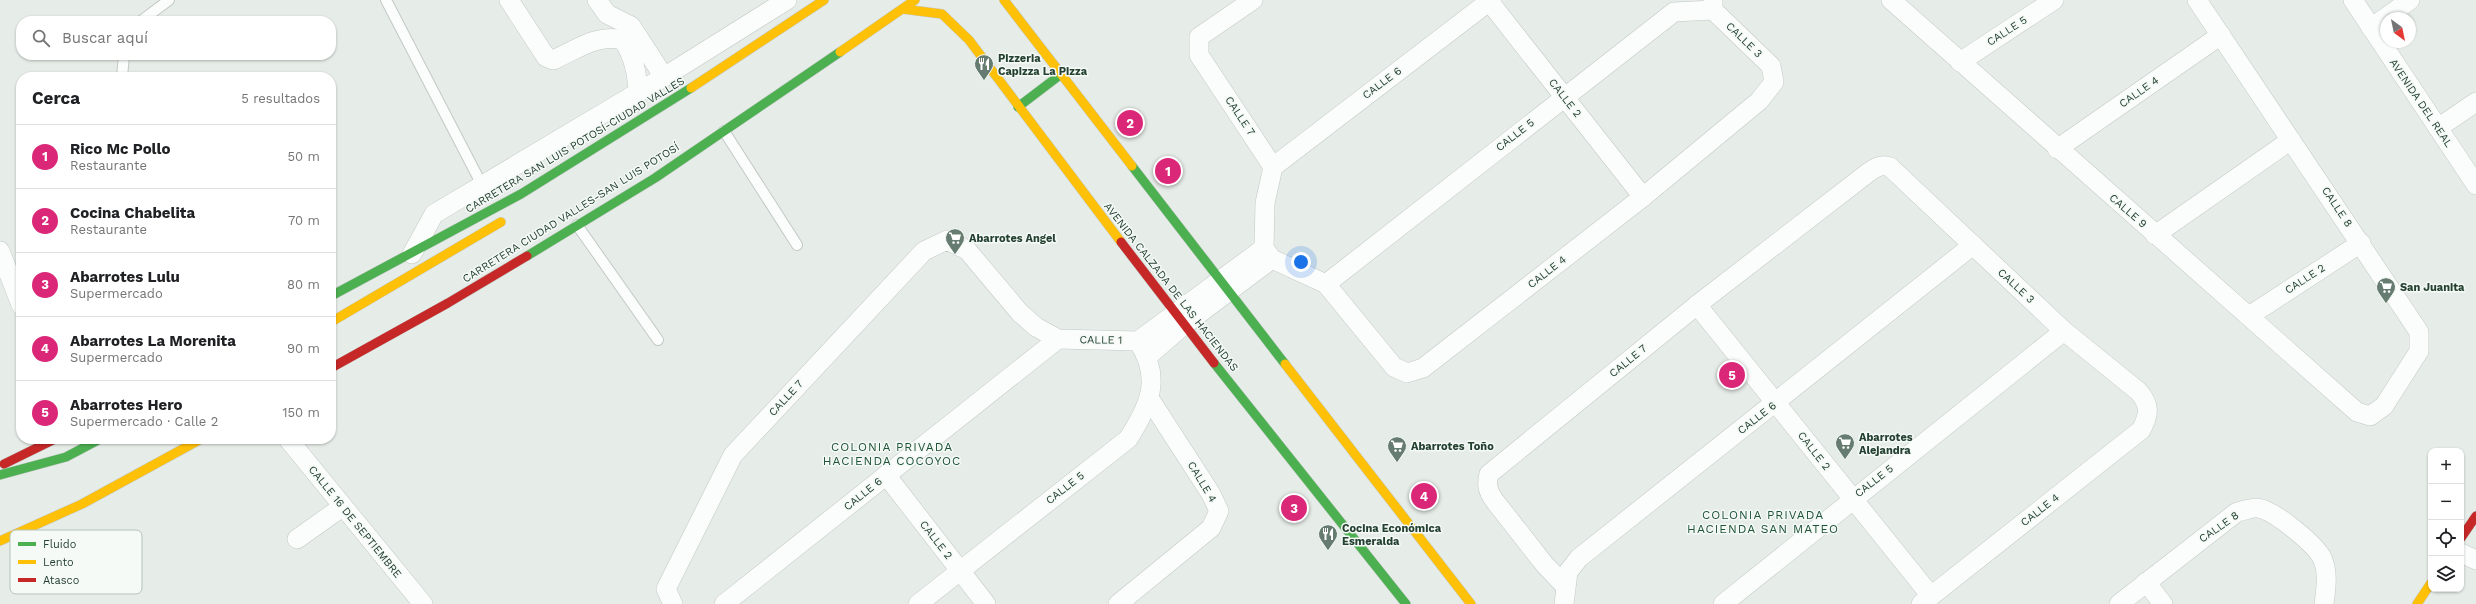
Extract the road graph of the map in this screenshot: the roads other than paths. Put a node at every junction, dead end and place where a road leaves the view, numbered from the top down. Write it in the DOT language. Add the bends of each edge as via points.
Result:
graph roads {
  1 [pos="169,0"];
  2 [pos="386,0"];
  3 [pos="509,0"];
  4 [pos="597,0"];
  5 [pos="787,0"];
  6 [pos="824,0"];
  7 [pos="915,0"];
  8 [pos="1004,0"];
  9 [pos="1253,0"];
  10 [pos="1891,0"];
  11 [pos="2054,0"];
  12 [pos="2197,0"];
  13 [pos="2353,0"];
  14 [pos="2410,0"];
  15 [pos="1489,1"];
  16 [pos="1713,5"];
  17 [pos="903,9"];
  18 [pos="148,16"];
  19 [pos="2372,28"];
  20 [pos="2221,35"];
  21 [pos="124,60"];
  22 [pos="1960,62"];
  23 [pos="122,72"];
  24 [pos="1060,75"];
  25 [pos="664,77"];
  26 [pos="1774,82"];
  27 [pos="638,92"];
  28 [pos="1564,96"];
  29 [pos="2476,102"];
  30 [pos="1018,107"];
  31 [pos="2438,128"];
  32 [pos="724,131"];
  33 [pos="2291,140"];
  34 [pos="2057,149"];
  35 [pos="1880,166"];
  36 [pos="1273,167"];
  37 [pos="2476,185"];
  38 [pos="483,187"];
  39 [pos="521,194"];
  40 [pos="1643,197"];
  41 [pos="515,208"];
  42 [pos="506,217"];
  43 [pos="577,225"];
  44 [pos="2155,235"];
  45 [pos="947,240"];
  46 [pos="2361,243"];
  47 [pos="797,245"];
  48 [pos="1973,245"];
  49 [pos="0,251"];
  50 [pos="1268,253"];
  51 [pos="412,254"];
  52 [pos="1326,284"];
  53 [pos="1225,285"];
  54 [pos="16,292"];
  55 [pos="336,293"];
  56 [pos="1697,305"];
  57 [pos="2249,316"];
  58 [pos="336,319"];
  59 [pos="1179,319"];
  60 [pos="2064,331"];
  61 [pos="1058,339"];
  62 [pos="658,340"];
  63 [pos="1143,348"];
  64 [pos="336,365"];
  65 [pos="1149,398"];
  66 [pos="1776,403"];
  67 [pos="2149,410"];
  68 [pos="2370,416"];
  69 [pos="46,444"];
  70 [pos="91,444"];
  71 [pos="192,444"];
  72 [pos="292,444"];
  73 [pos="0,466"];
  74 [pos="0,475"];
  75 [pos="886,475"];
  76 [pos="1852,498"];
  77 [pos="342,507"];
  78 [pos="2476,516"];
  79 [pos="24,530"];
  80 [pos="2464,534"];
  81 [pos="10,536"];
  82 [pos="298,538"];
  83 [pos="0,541"];
  84 [pos="2464,554"];
  85 [pos="2476,560"];
  86 [pos="960,571"];
  87 [pos="2146,582"];
  88 [pos="2428,588"];
  89 [pos="1564,595"];
  90 [pos="670,596"];
  91 [pos="1926,600"];
  92 [pos="414,601"];
  93 [pos="724,604"];
  94 [pos="918,604"];
  95 [pos="986,604"];
  96 [pos="1118,604"];
  97 [pos="1406,604"];
  98 [pos="1471,604"];
  99 [pos="1723,604"];
  100 [pos="2119,604"];
  101 [pos="2162,604"];
  102 [pos="2324,604"];
  103 [pos="2417,604"];
  1 -- 18 [label="lane"];
  2 -- 38 [label="lane"];
  3 -- 27 [label="street" via="546,57 553,60 598,39 612,37 623,40 631,52 638,74"];
  4 -- 25 [label="street" via="607,14 632,26"];
  5 -- 25 [label="street"];
  6 -- 39 [label="main road, CARRETERA SAN LUIS POTOSÍ-CIUDAD VALLES" via="720,70"];
  7 -- 17 [label="main road, CARRETERA CIUDAD VALLES-SAN LUIS POTOSÍ"];
  8 -- 24 [label="main road"];
  9 -- 36 [label="street, CALLE 7" via="1199,37 1199,55"];
  10 -- 22 [label="street, CALLE 9"];
  11 -- 22 [label="street, CALLE 5"];
  12 -- 20 [label="street, CALLE 8"];
  13 -- 19 [label="street, AVENIDA DEL REAL"];
  14 -- 19 [label="street"];
  15 -- 28 [label="street, CALLE 2"];
  15 -- 36 [label="street, CALLE 6"];
  16 -- 26 [label="street, CALLE 3" via="1771,66"];
  16 -- 28 [label="street, CALLE 5" via="1674,12"];
  17 -- 30 [label="main road, AVENIDA CALZADA DE LAS HACIENDAS" via="942,14 948,19 969,40"];
  17 -- 32 [label="main road, CARRETERA CIUDAD VALLES-SAN LUIS POTOSÍ"];
  19 -- 31 [label="street, AVENIDA DEL REAL"];
  20 -- 33 [label="street, CALLE 8"];
  20 -- 34 [label="street, CALLE 4"];
  21 -- 23 [label="lane"];
  22 -- 34 [label="street, CALLE 9"];
  24 -- 30 [label="main road"];
  24 -- 53 [label="main road"];
  25 -- 27 [label="street"];
  26 -- 40 [label="street, CALLE 4" via="1759,102"];
  27 -- 38 [label="street"];
  28 -- 40 [label="street, CALLE 2"];
  28 -- 52 [label="street, CALLE 5"];
  29 -- 31 [label="street"];
  30 -- 59 [label="main road, AVENIDA CALZADA DE LAS HACIENDAS"];
  31 -- 37 [label="street, AVENIDA DEL REAL"];
  32 -- 43 [label="main road, CARRETERA CIUDAD VALLES-SAN LUIS POTOSÍ" via="655,178"];
  32 -- 47 [label="lane"];
  33 -- 44 [label="street"];
  33 -- 46 [label="street, CALLE 8"];
  34 -- 44 [label="street, CALLE 9"];
  35 -- 48 [label="street, CALLE 3" via="1890,167"];
  35 -- 56 [label="street, CALLE 7"];
  36 -- 50 [label="street" via="1265,203"];
  38 -- 51 [label="street" via="434,214"];
  39 -- 41 [label="main road"];
  39 -- 51 [label="main road, CARRETERA SAN LUIS POTOSÍ-CIUDAD VALLES"];
  40 -- 52 [label="street, CALLE 4" via="1423,368 1408,373 1394,367"];
  42 -- 58 [label="main road" via="502,222"];
  43 -- 62 [label="lane"];
  43 -- 64 [label="main road, CARRETERA CIUDAD VALLES-SAN LUIS POTOSÍ" via="448,303"];
  44 -- 57 [label="street, CALLE 9"];
  45 -- 61 [label="street, CALLE 1" via="967,250 1020,312 1036,327"];
  45 -- 90 [label="street, CALLE 7" via="924,251 733,455"];
  46 -- 57 [label="street, CALLE 2"];
  46 -- 68 [label="street, CALLE 8" via="2419,332 2419,351 2384,406"];
  48 -- 60 [label="street, CALLE 3"];
  48 -- 66 [label="street, CALLE 6"];
  49 -- 54 [label="street"];
  50 -- 52 [label="street"];
  50 -- 53 [label="street, CALLE 1"];
  51 -- 55 [label="main road, CARRETERA SAN LUIS POTOSÍ-CIUDAD VALLES"];
  53 -- 59 [label="street, CALLE 1"];
  53 -- 98 [label="main road"];
  56 -- 66 [label="street, CALLE 2"];
  56 -- 89 [label="street, CALLE 7" via="1489,474 1488,491 1545,565"];
  57 -- 68 [label="street, CALLE 9" via="2357,412"];
  59 -- 63 [label="street, CALLE 1"];
  59 -- 97 [label="main road, AVENIDA CALZADA DE LAS HACIENDAS"];
  60 -- 67 [label="street, CALLE 3" via="2138,391 2146,400"];
  60 -- 76 [label="street, CALLE 5"];
  61 -- 63 [label="street, CALLE 1"];
  61 -- 75 [label="street, CALLE 6"];
  63 -- 65 [label="street, CALLE 5" via="1152,370"];
  65 -- 86 [label="street, CALLE 5" via="1128,439"];
  65 -- 96 [label="street, CALLE 4" via="1211,494 1219,511 1211,528"];
  66 -- 76 [label="street, CALLE 2"];
  66 -- 89 [label="street, CALLE 6" via="1579,558 1568,572"];
  67 -- 91 [label="street, CALLE 4" via="2141,430"];
  69 -- 73 [label="main road"];
  70 -- 74 [label="main road" via="66,457"];
  71 -- 79 [label="main road" via="82,504"];
  72 -- 77 [label="street, CALLE 16 DE SEPTIEMBRE"];
  75 -- 86 [label="street, CALLE 2"];
  75 -- 93 [label="street, CALLE 6"];
  76 -- 91 [label="street, CALLE 2"];
  76 -- 99 [label="street, CALLE 5"];
  77 -- 82 [label="street"];
  77 -- 92 [label="street, CALLE 16 DE SEPTIEMBRE"];
  78 -- 80 [label="main road"];
  81 -- 83 [label="main road"];
  84 -- 85 [label="street"];
  86 -- 94 [label="street, CALLE 5"];
  86 -- 95 [label="street, CALLE 2"];
  87 -- 100 [label="street, CALLE 8"];
  87 -- 101 [label="street"];
  87 -- 102 [label="street, CALLE 8" via="2237,512 2258,508 2288,524 2307,540 2321,557 2327,581"];
  88 -- 103 [label="main road"];
}
